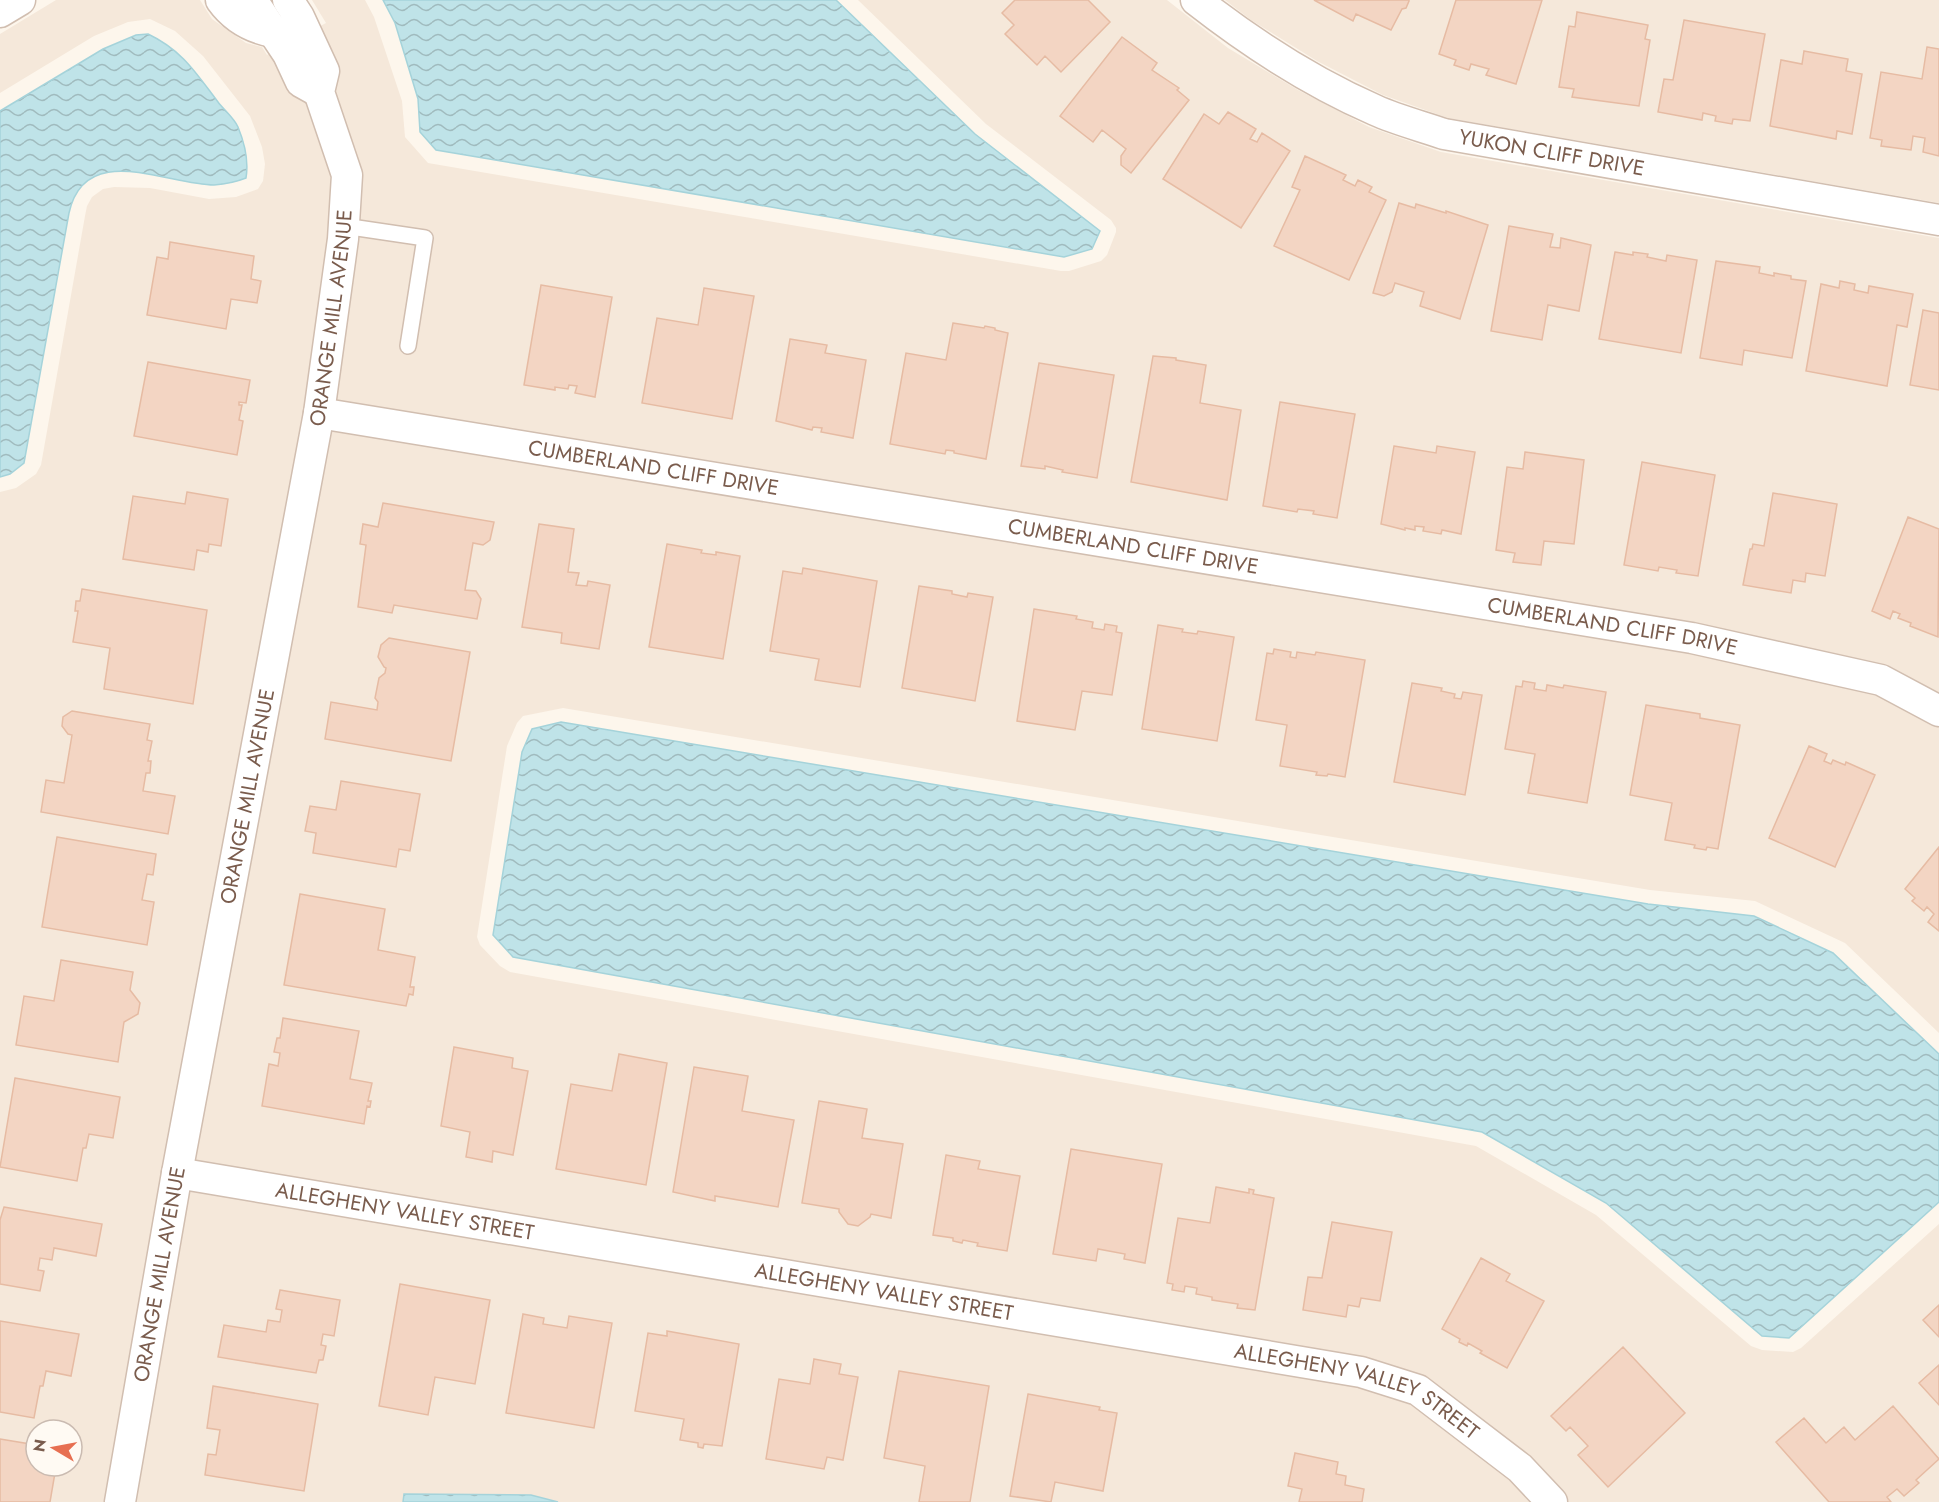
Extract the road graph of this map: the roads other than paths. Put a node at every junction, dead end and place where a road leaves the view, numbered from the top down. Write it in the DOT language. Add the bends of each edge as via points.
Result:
graph roads {
  1 [pos="20,0"];
  2 [pos="221,0"];
  3 [pos="252,0"];
  4 [pos="1196,0"];
  5 [pos="294,9"];
  6 [pos="0,12"];
  7 [pos="273,32"];
  8 [pos="319,92"];
  9 [pos="1939,220"];
  10 [pos="344,226"];
  11 [pos="408,346"];
  12 [pos="319,413"];
  13 [pos="1939,711"];
  14 [pos="177,1173"];
  15 [pos="120,1502"];
  16 [pos="1552,1502"];
  1 -- 6 [label="street"];
  2 -- 7 [label="street" via="228,10 257,29"];
  3 -- 7 [label="street"];
  4 -- 9 [label="street, YUKON CLIFF DRIVE" via="1239,33 1308,76 1375,111 1444,134"];
  5 -- 7 [label="street"];
  5 -- 8 [label="street, ORANGE MILL AVENUE" via="324,71"];
  7 -- 8 [label="street" via="301,82"];
  8 -- 10 [label="street, ORANGE MILL AVENUE" via="347,175"];
  10 -- 11 [label="lane" via="425,238"];
  10 -- 12 [label="street, ORANGE MILL AVENUE"];
  12 -- 13 [label="street, CUMBERLAND CLIFF DRIVE" via="1692,638 1881,680"];
  12 -- 14 [label="street, ORANGE MILL AVENUE"];
  14 -- 15 [label="street, ORANGE MILL AVENUE"];
  14 -- 16 [label="street, ALLEGHENY VALLEY STREET" via="1361,1372 1418,1390 1520,1468"];
}
